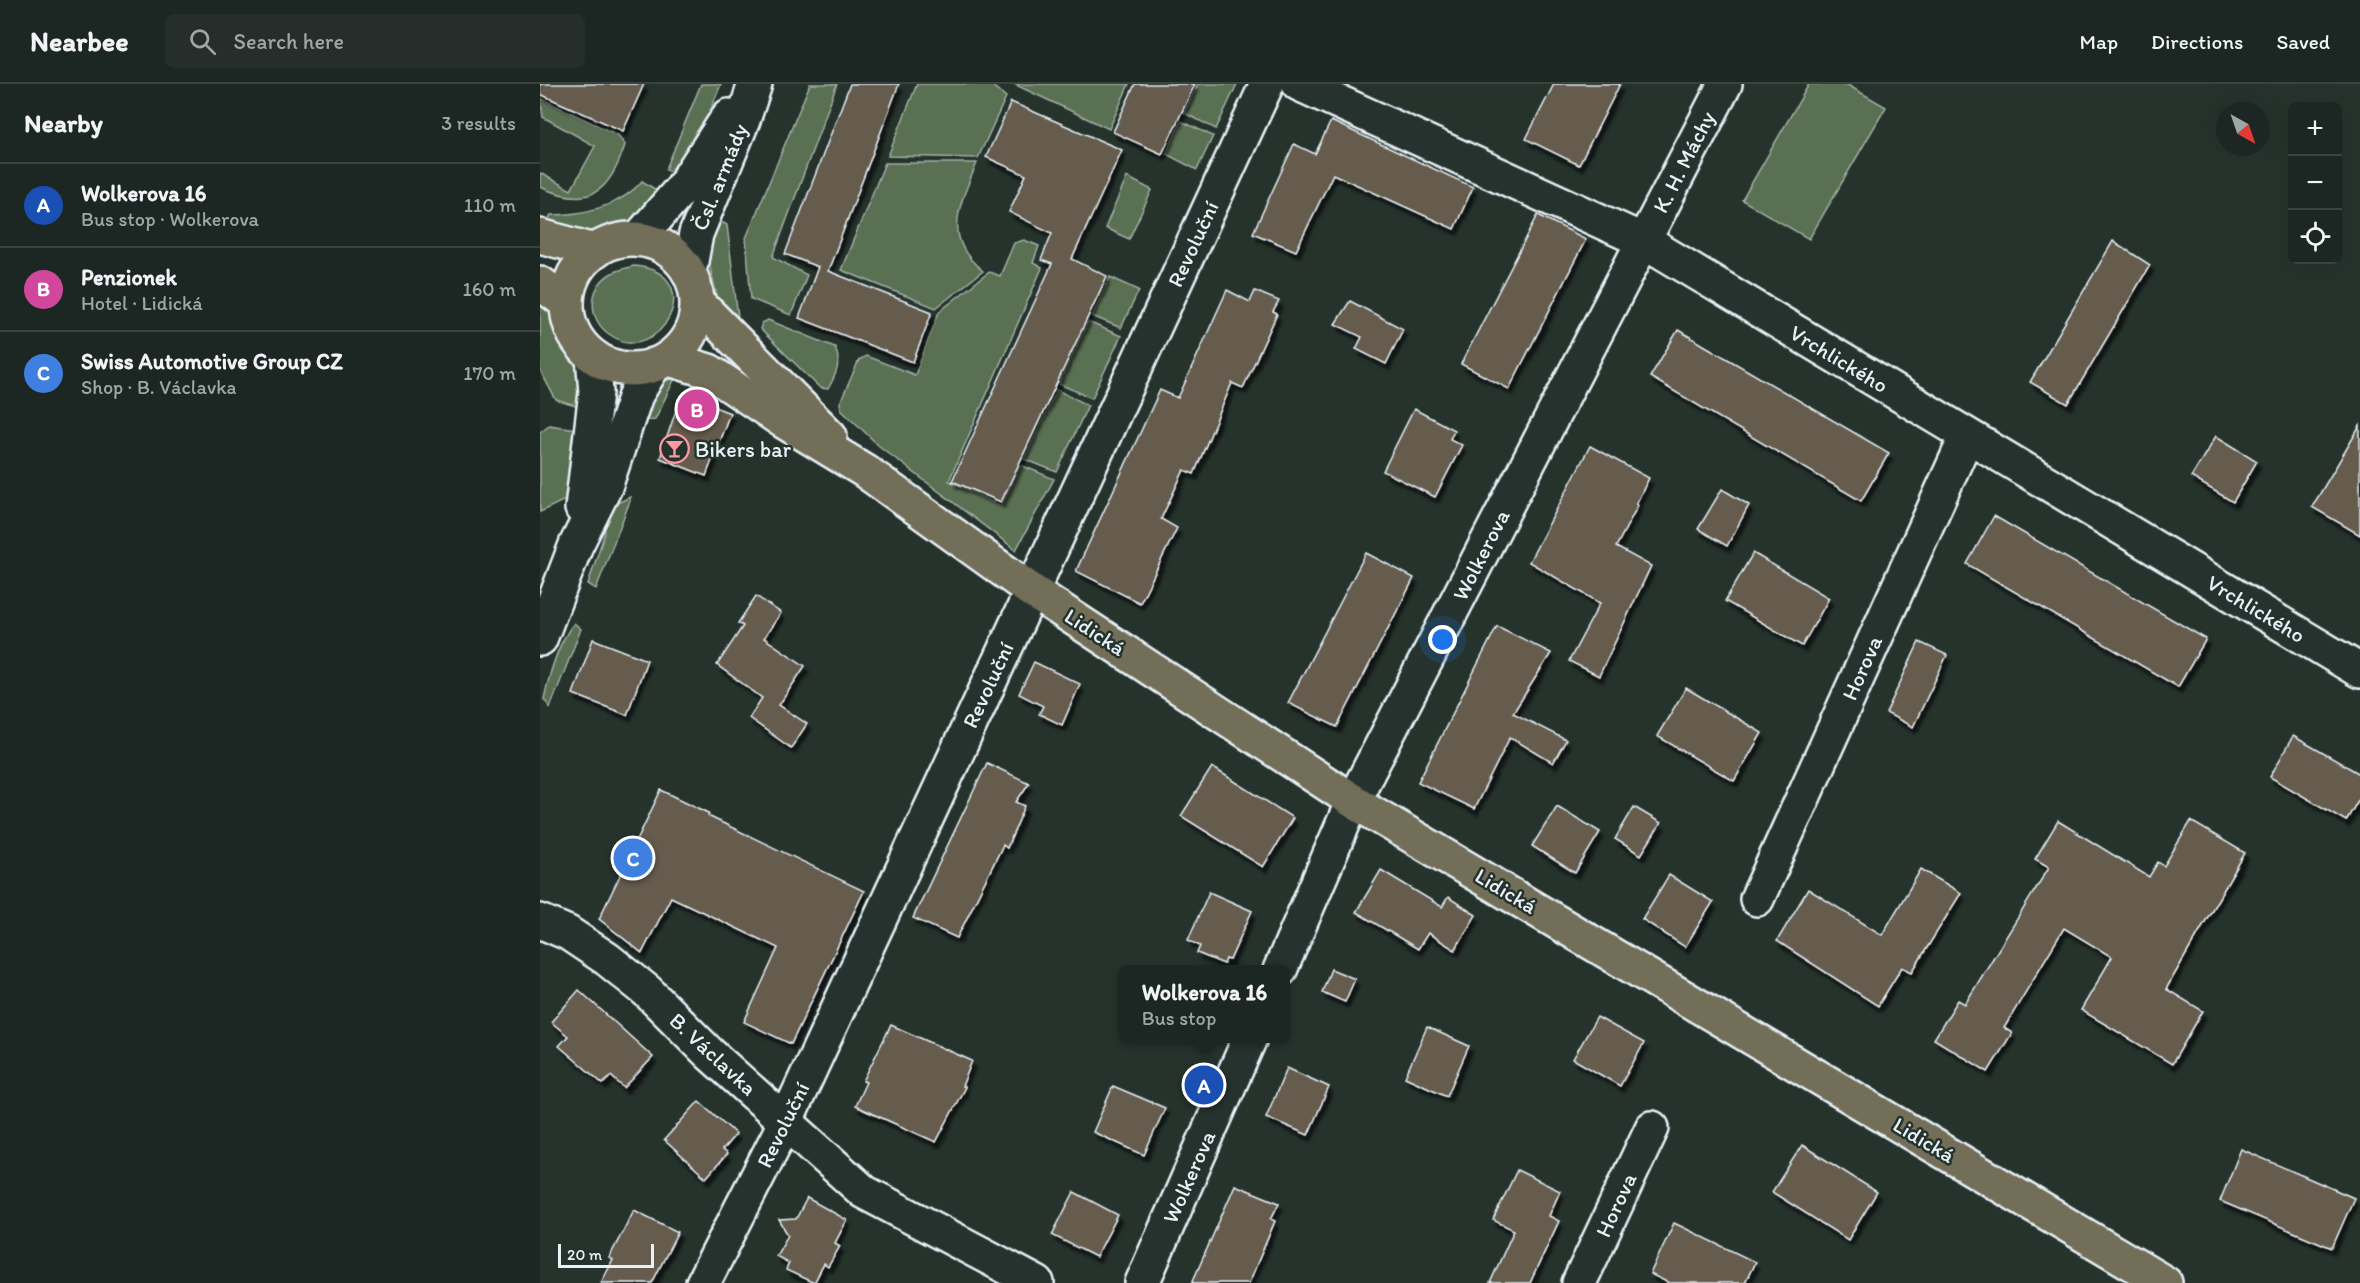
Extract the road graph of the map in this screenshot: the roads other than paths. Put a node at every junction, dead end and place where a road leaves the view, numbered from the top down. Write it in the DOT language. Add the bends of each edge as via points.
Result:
graph roads {
  1 [pos="749,84"];
  2 [pos="755,84"];
  3 [pos="1267,84"];
  4 [pos="1299,84"];
  5 [pos="1725,84"];
  6 [pos="540,236"];
  7 [pos="638,239"];
  8 [pos="1644,241"];
  9 [pos="595,251"];
  10 [pos="689,272"];
  11 [pos="540,283"];
  12 [pos="567,303"];
  13 [pos="698,303"];
  14 [pos="593,356"];
  15 [pos="661,362"];
  16 [pos="1967,436"];
  17 [pos="865,471"];
  18 [pos="576,545"];
  19 [pos="1032,591"];
  20 [pos="540,639"];
  21 [pos="2360,671"];
  22 [pos="1353,801"];
  23 [pos="1757,899"];
  24 [pos="540,921"];
  25 [pos="1282,965"];
  26 [pos="1248,1043"];
  27 [pos="786,1121"];
  28 [pos="1652,1128"];
  29 [pos="703,1283"];
  30 [pos="1037,1283"];
  31 [pos="1142,1283"];
  32 [pos="1579,1283"];
  33 [pos="2165,1283"];
  1 -- 7 [label="street, Čsl. armády" via="682,188"];
  2 -- 10 [label="street, Čsl. armády" via="696,234"];
  3 -- 19 [label="street, Revoluční"];
  4 -- 8 [label="street, Vrchlického"];
  5 -- 8 [label="street, K. H. Máchy"];
  6 -- 9 [label="main road"];
  7 -- 9 [label="main road" via="608,243"];
  7 -- 10 [label="main road" via="667,248"];
  8 -- 16 [label="street, Vrchlického"];
  8 -- 22 [label="street, Wolkerova"];
  9 -- 12 [label="main road" via="574,273"];
  10 -- 13 [label="main road"];
  11 -- 12 [label="main road"];
  12 -- 14 [label="main road" via="574,333"];
  13 -- 15 [label="main road" via="690,334"];
  13 -- 17 [label="main road, Lidická"];
  14 -- 15 [label="main road" via="621,368 638,369"];
  14 -- 18 [label="street" via="596,392"];
  15 -- 17 [label="main road, Lidická" via="709,371"];
  15 -- 18 [label="street" via="636,395 605,487"];
  16 -- 21 [label="street, Vrchlického"];
  16 -- 23 [label="street, Horova"];
  17 -- 19 [label="main road, Lidická"];
  18 -- 20 [label="street"];
  19 -- 22 [label="main road, Lidická"];
  19 -- 27 [label="street, Revoluční"];
  22 -- 25 [label="street, Wolkerova"];
  22 -- 33 [label="main road, Lidická"];
  24 -- 27 [label="street, B. Václavka" via="568,933 639,984"];
  26 -- 31 [label="street, Wolkerova"];
  27 -- 29 [label="street, Revoluční"];
  27 -- 30 [label="street, B. Václavka" via="864,1192"];
  28 -- 32 [label="street, Horova"];
}
